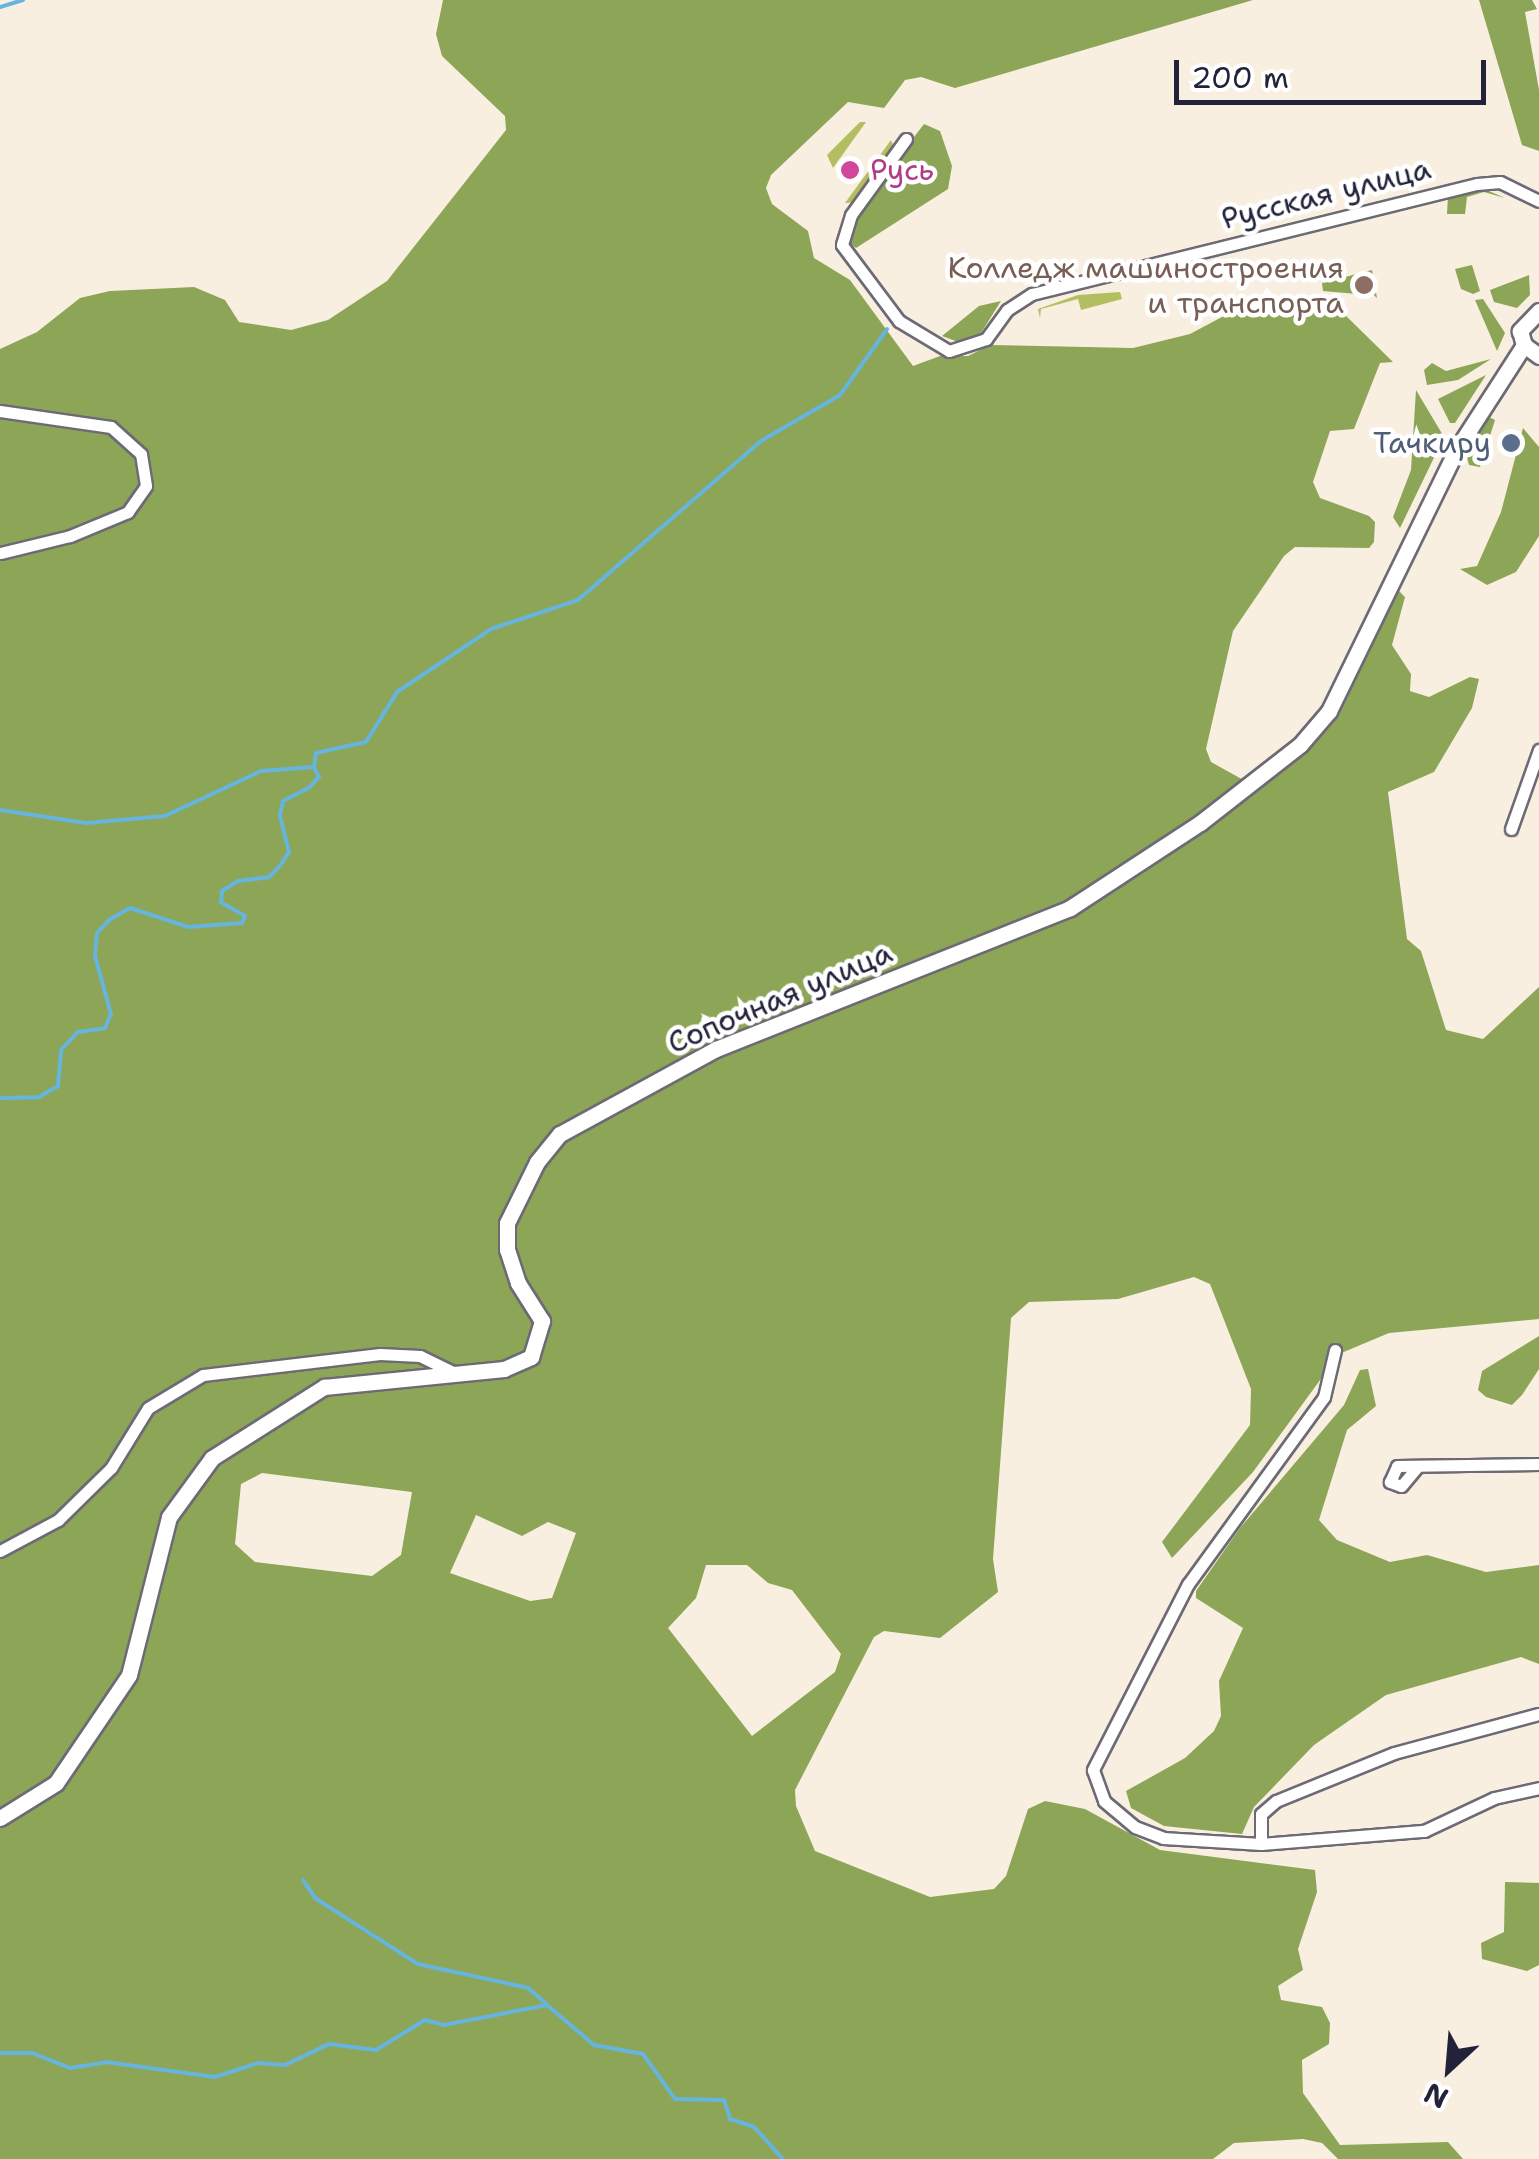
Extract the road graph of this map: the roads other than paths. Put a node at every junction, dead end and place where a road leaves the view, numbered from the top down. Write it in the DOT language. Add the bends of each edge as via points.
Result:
graph roads {
  1 [pos="906,139"];
  2 [pos="1539,200"];
  3 [pos="1539,311"];
  4 [pos="1524,344"];
  5 [pos="1539,356"];
  6 [pos="0,411"];
  7 [pos="0,553"];
  8 [pos="1539,750"];
  9 [pos="1510,830"];
  10 [pos="1335,1350"];
  11 [pos="453,1372"];
  12 [pos="1539,1464"];
  13 [pos="1418,1466"];
  14 [pos="0,1551"];
  15 [pos="1539,1714"];
  16 [pos="1539,1788"];
  17 [pos="0,1818"];
  18 [pos="1261,1844"];
  1 -- 2 [label="street, Русская улица" via="851,215 842,245 899,320 949,351 986,338 1007,310 1032,294 1478,184 1500,182"];
  3 -- 4 [label="main road" via="1522,323"];
  4 -- 5 [label="main road"];
  4 -- 11 [label="main road, Сопочная улица" via="1456,448 1329,711 1300,745 1200,823 1070,908 716,1050 560,1134 524,1184 506,1234 518,1283 542,1320 538,1347 523,1364"];
  6 -- 7 [label="street" via="40,412 125,434 141,454 146,486 128,512 70,536"];
  8 -- 9 [label="street"];
  10 -- 18 [label="street" via="1324,1398 1202,1556 1093,1770 1104,1801 1135,1826 1203,1844"];
  11 -- 14 [label="street" via="420,1356 380,1354 203,1375 148,1408 111,1468 58,1520"];
  11 -- 17 [label="main road, Сопочная улица" via="324,1386 212,1458 169,1518 129,1675 56,1783"];
  12 -- 13 [label="street"];
  15 -- 18 [label="street" via="1394,1753 1276,1801 1261,1814"];
  16 -- 18 [label="street" via="1494,1798 1424,1831"];
}
